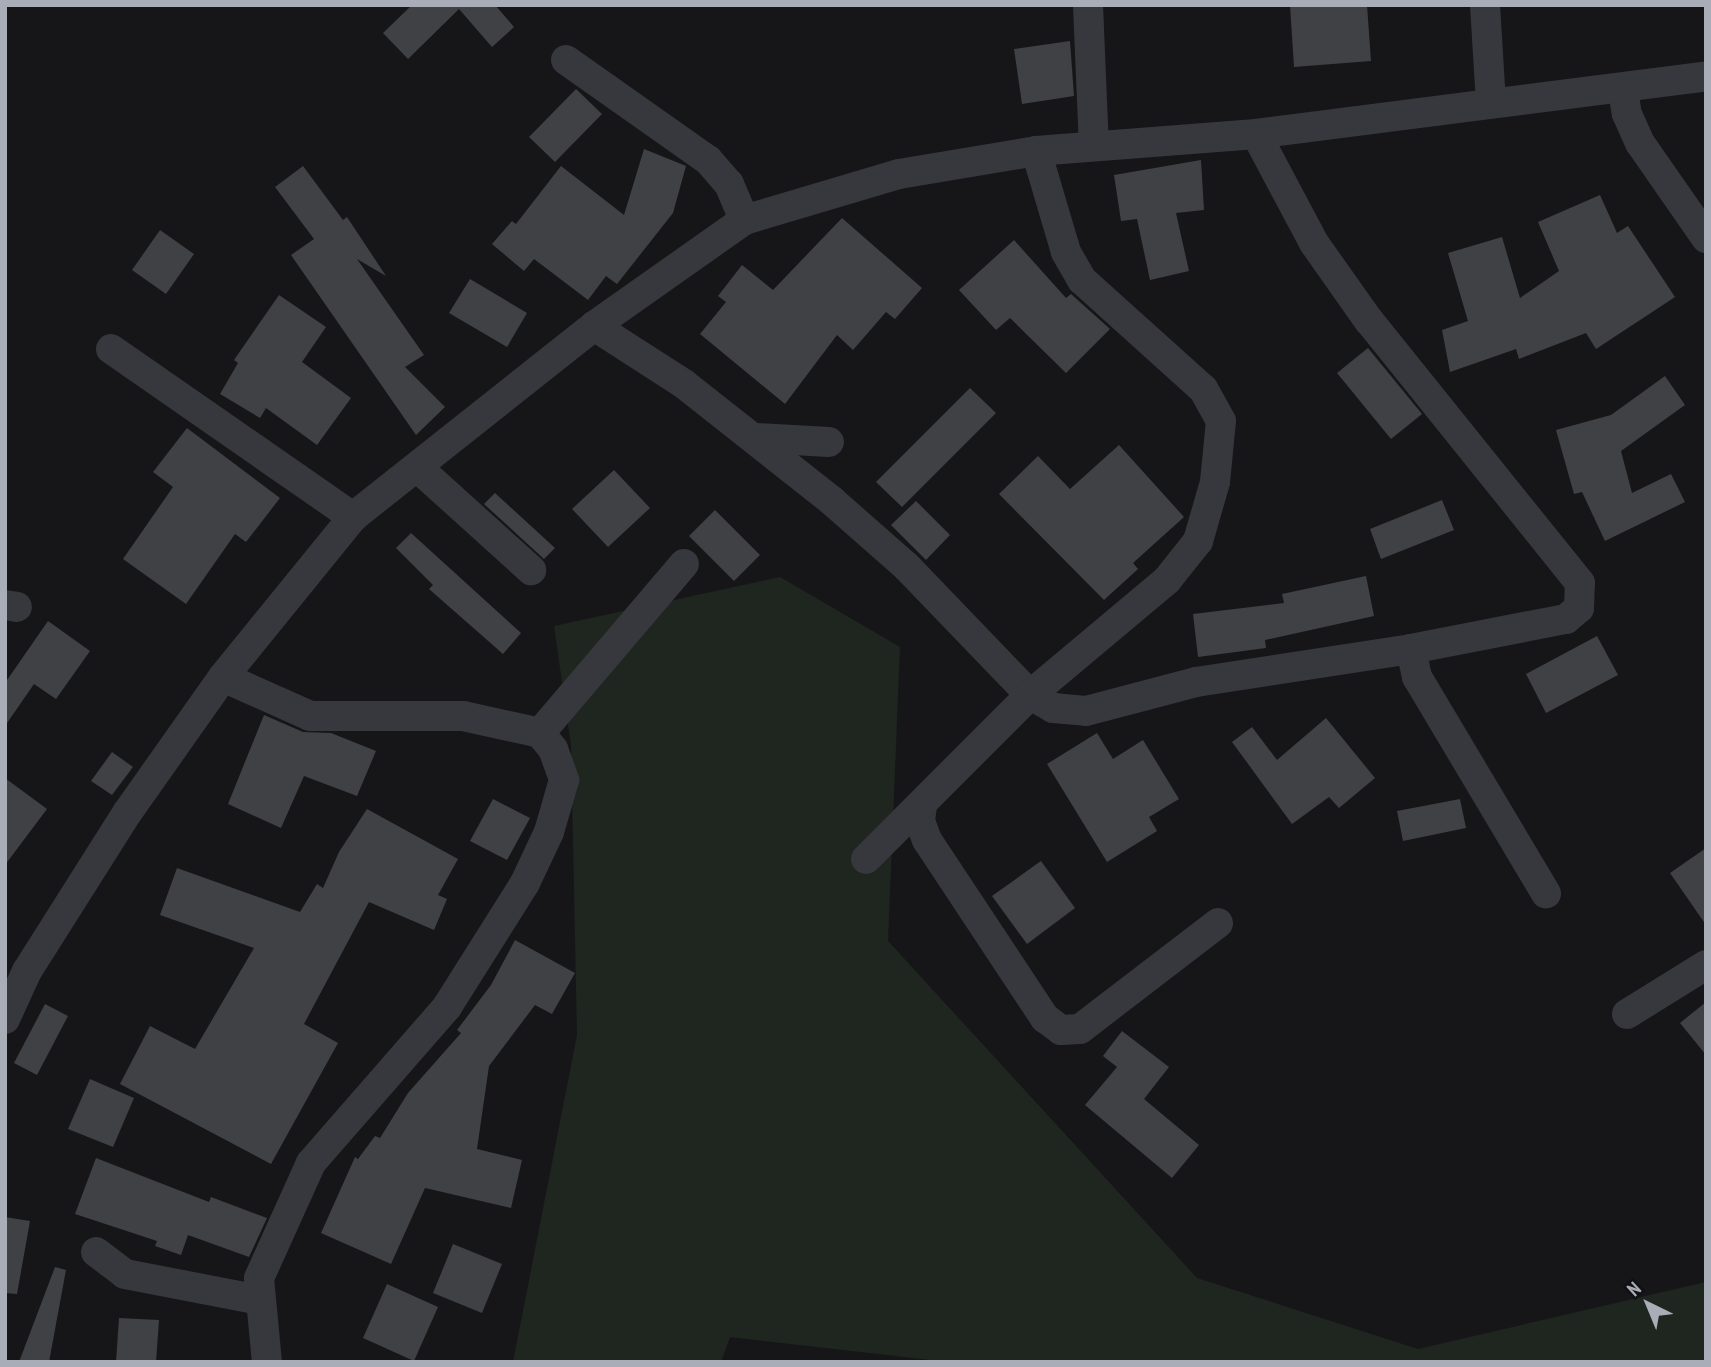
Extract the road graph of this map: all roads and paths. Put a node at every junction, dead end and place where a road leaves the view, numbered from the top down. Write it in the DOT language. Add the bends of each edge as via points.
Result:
graph roads {
  1 [pos="1088,5"];
  2 [pos="1485,5"];
  3 [pos="566,60"];
  4 [pos="1706,76"];
  5 [pos="1623,90"];
  6 [pos="1491,103"];
  7 [pos="1256,134"];
  8 [pos="1094,146"];
  9 [pos="1036,151"];
  10 [pos="744,220"];
  11 [pos="1706,238"];
  12 [pos="593,326"];
  13 [pos="111,349"];
  14 [pos="756,438"];
  15 [pos="829,442"];
  16 [pos="417,467"];
  17 [pos="354,517"];
  18 [pos="684,564"];
  19 [pos="531,570"];
  20 [pos="1411,649"];
  21 [pos="223,677"];
  22 [pos="1030,695"];
  23 [pos="540,733"];
  24 [pos="922,806"];
  25 [pos="866,859"];
  26 [pos="1546,893"];
  27 [pos="1219,923"];
  28 [pos="1706,965"];
  29 [pos="1628,1014"];
  30 [pos="5,1019"];
  31 [pos="96,1252"];
  32 [pos="260,1300"];
  33 [pos="267,1362"];
  1 -- 8 [label="street"];
  2 -- 6 [label="street"];
  3 -- 10 [label="street" via="708,160 729,184"];
  4 -- 5 [label="street"];
  5 -- 6 [label="street"];
  5 -- 11 [label="street" via="1640,144"];
  6 -- 7 [label="street"];
  7 -- 8 [label="street"];
  7 -- 20 [label="street" via="1314,243 1369,321 1580,583 1580,608 1566,619"];
  8 -- 9 [label="street"];
  9 -- 10 [label="street" via="899,174"];
  9 -- 22 [label="street" via="1066,253 1082,280 1203,389 1221,421 1215,482 1198,541 1167,580"];
  10 -- 12 [label="street"];
  12 -- 14 [label="street" via="684,384"];
  12 -- 16 [label="street"];
  13 -- 17 [label="street"];
  14 -- 15 [label="street"];
  14 -- 22 [label="street" via="906,566"];
  16 -- 17 [label="street"];
  16 -- 19 [label="street"];
  17 -- 21 [label="street"];
  18 -- 23 [label="street"];
  20 -- 22 [label="street" via="1196,682 1086,711 1053,708"];
  20 -- 26 [label="street" via="1417,677"];
  21 -- 23 [label="street" via="310,716 464,716"];
  21 -- 30 [label="street" via="55,926"];
  22 -- 24 [label="street"];
  23 -- 32 [label="street" via="553,749 564,780 549,832 525,883 447,1007 311,1164 259,1278"];
  24 -- 25 [label="street"];
  24 -- 27 [label="street" via="920,821 927,840 1045,1018 1061,1030 1080,1029"];
  28 -- 29 [label="street"];
  31 -- 32 [label="street" via="125,1274"];
  32 -- 33 [label="street"];
}
